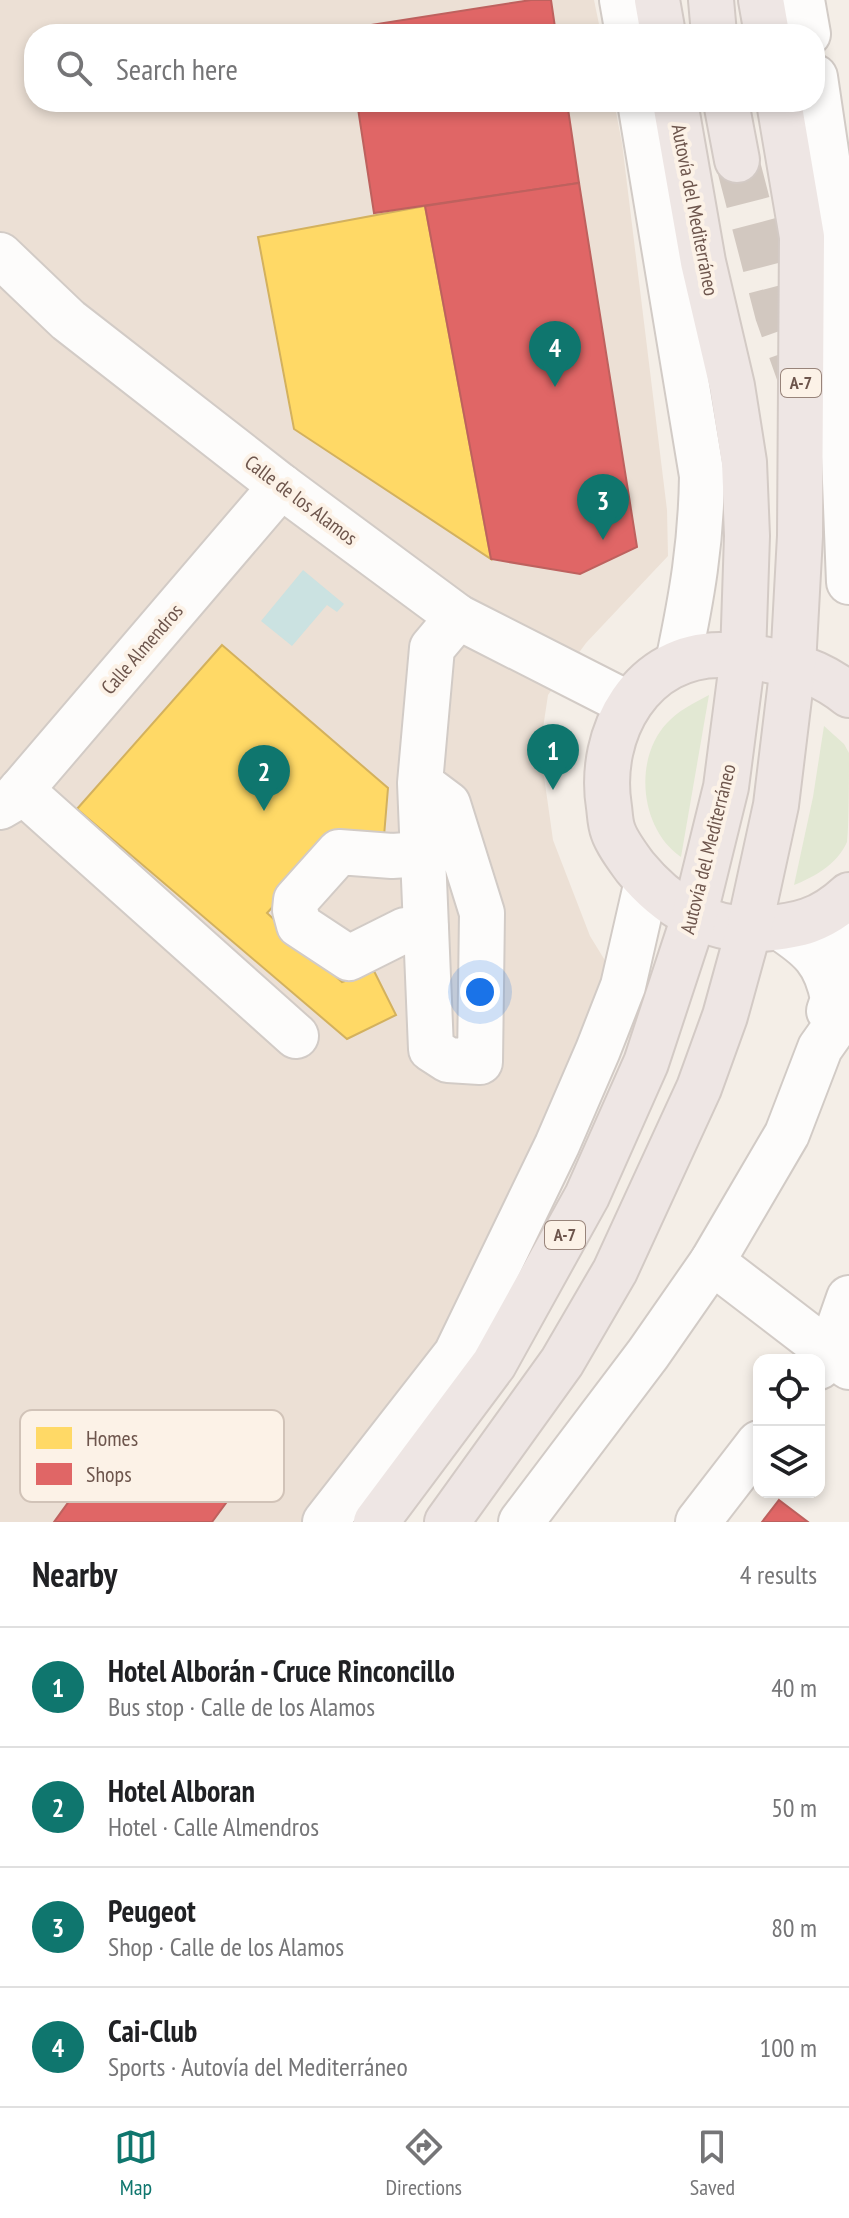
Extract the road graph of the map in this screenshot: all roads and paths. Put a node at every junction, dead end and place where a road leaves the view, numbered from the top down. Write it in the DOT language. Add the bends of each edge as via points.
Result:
graph roads {
  1 [pos="622,0"];
  2 [pos="657,0"];
  3 [pos="761,0"];
  4 [pos="802,0"];
  5 [pos="626,24"];
  6 [pos="661,24"];
  7 [pos="765,24"];
  8 [pos="806,24"];
  9 [pos="642,112"];
  10 [pos="677,112"];
  11 [pos="728,112"];
  12 [pos="781,112"];
  13 [pos="820,112"];
  14 [pos="737,160"];
  15 [pos="0,255"];
  16 [pos="281,486"];
  17 [pos="849,582"];
  18 [pos="458,617"];
  19 [pos="743,656"];
  20 [pos="678,662"];
  21 [pos="793,665"];
  22 [pos="849,695"];
  23 [pos="629,704"];
  24 [pos="420,783"];
  25 [pos="11,798"];
  26 [pos="423,854"];
  27 [pos="647,881"];
  28 [pos="840,903"];
  29 [pos="694,917"];
  30 [pos="764,928"];
  31 [pos="426,929"];
  32 [pos="296,1036"];
  33 [pos="835,1056"];
  34 [pos="712,1262"];
  35 [pos="849,1298"];
  36 [pos="833,1362"];
  37 [pos="753,1451"];
  38 [pos="325,1522"];
  39 [pos="376,1522"];
  40 [pos="447,1522"];
  41 [pos="521,1522"];
  42 [pos="698,1522"];
  1 -- 5 [label="street"];
  2 -- 6 [label="highway"];
  3 -- 7 [label="highway"];
  4 -- 8 [label="street"];
  9 -- 20 [label="street" via="702,476 699,549"];
  10 -- 19 [label="highway, Autovía del Mediterráneo / A-7" via="744,462"];
  11 -- 14 [label="highway"];
  12 -- 21 [label="highway, A-7" via="802,237 800,536"];
  13 -- 17 [label="street" via="834,205"];
  15 -- 16 [label="street, Calle de los Alamos" via="68,320"];
  16 -- 18 [label="street, Calle de los Alamos"];
  16 -- 25 [label="street, Calle Almendros"];
  18 -- 23 [label="street, Calle de los Alamos"];
  18 -- 24 [label="street" via="432,648"];
  19 -- 20 [label="highway" via="710,655"];
  19 -- 21 [label="highway"];
  19 -- 29 [label="highway, Autovía del Mediterráneo / A-7" via="726,787"];
  20 -- 23 [label="highway" via="651,678"];
  21 -- 22 [label="highway" via="817,673"];
  21 -- 30 [label="highway, A-7"];
  23 -- 27 [label="highway" via="609,744 605,784 613,831"];
  24 -- 26 [label="street"];
  24 -- 31 [label="street" via="448,804 482,913 480,1062 448,1060 431,1049"];
  25 -- 32 [label="street"];
  26 -- 31 [label="street"];
  26 -- 31 [label="street" via="339,852 296,900 295,910 299,925 349,958 405,930"];
  27 -- 29 [label="highway"];
  27 -- 38 [label="street" via="623,986 598,1050 456,1354"];
  28 -- 30 [label="highway" via="796,926"];
  28 -- 33 [label="street" via="848,983 832,1031"];
  29 -- 30 [label="highway" via="720,926"];
  29 -- 39 [label="highway, Autovía del Mediterráneo / A-7" via="646,1063 587,1196 494,1364"];
  30 -- 33 [label="street" via="805,943 820,960 833,999 822,1027"];
  30 -- 40 [label="highway, A-7" via="699,1088 615,1271 562,1362"];
  33 -- 34 [label="street"];
  34 -- 36 [label="street"];
  34 -- 41 [label="street"];
  35 -- 36 [label="street"];
  37 -- 42 [label="street"];
}
